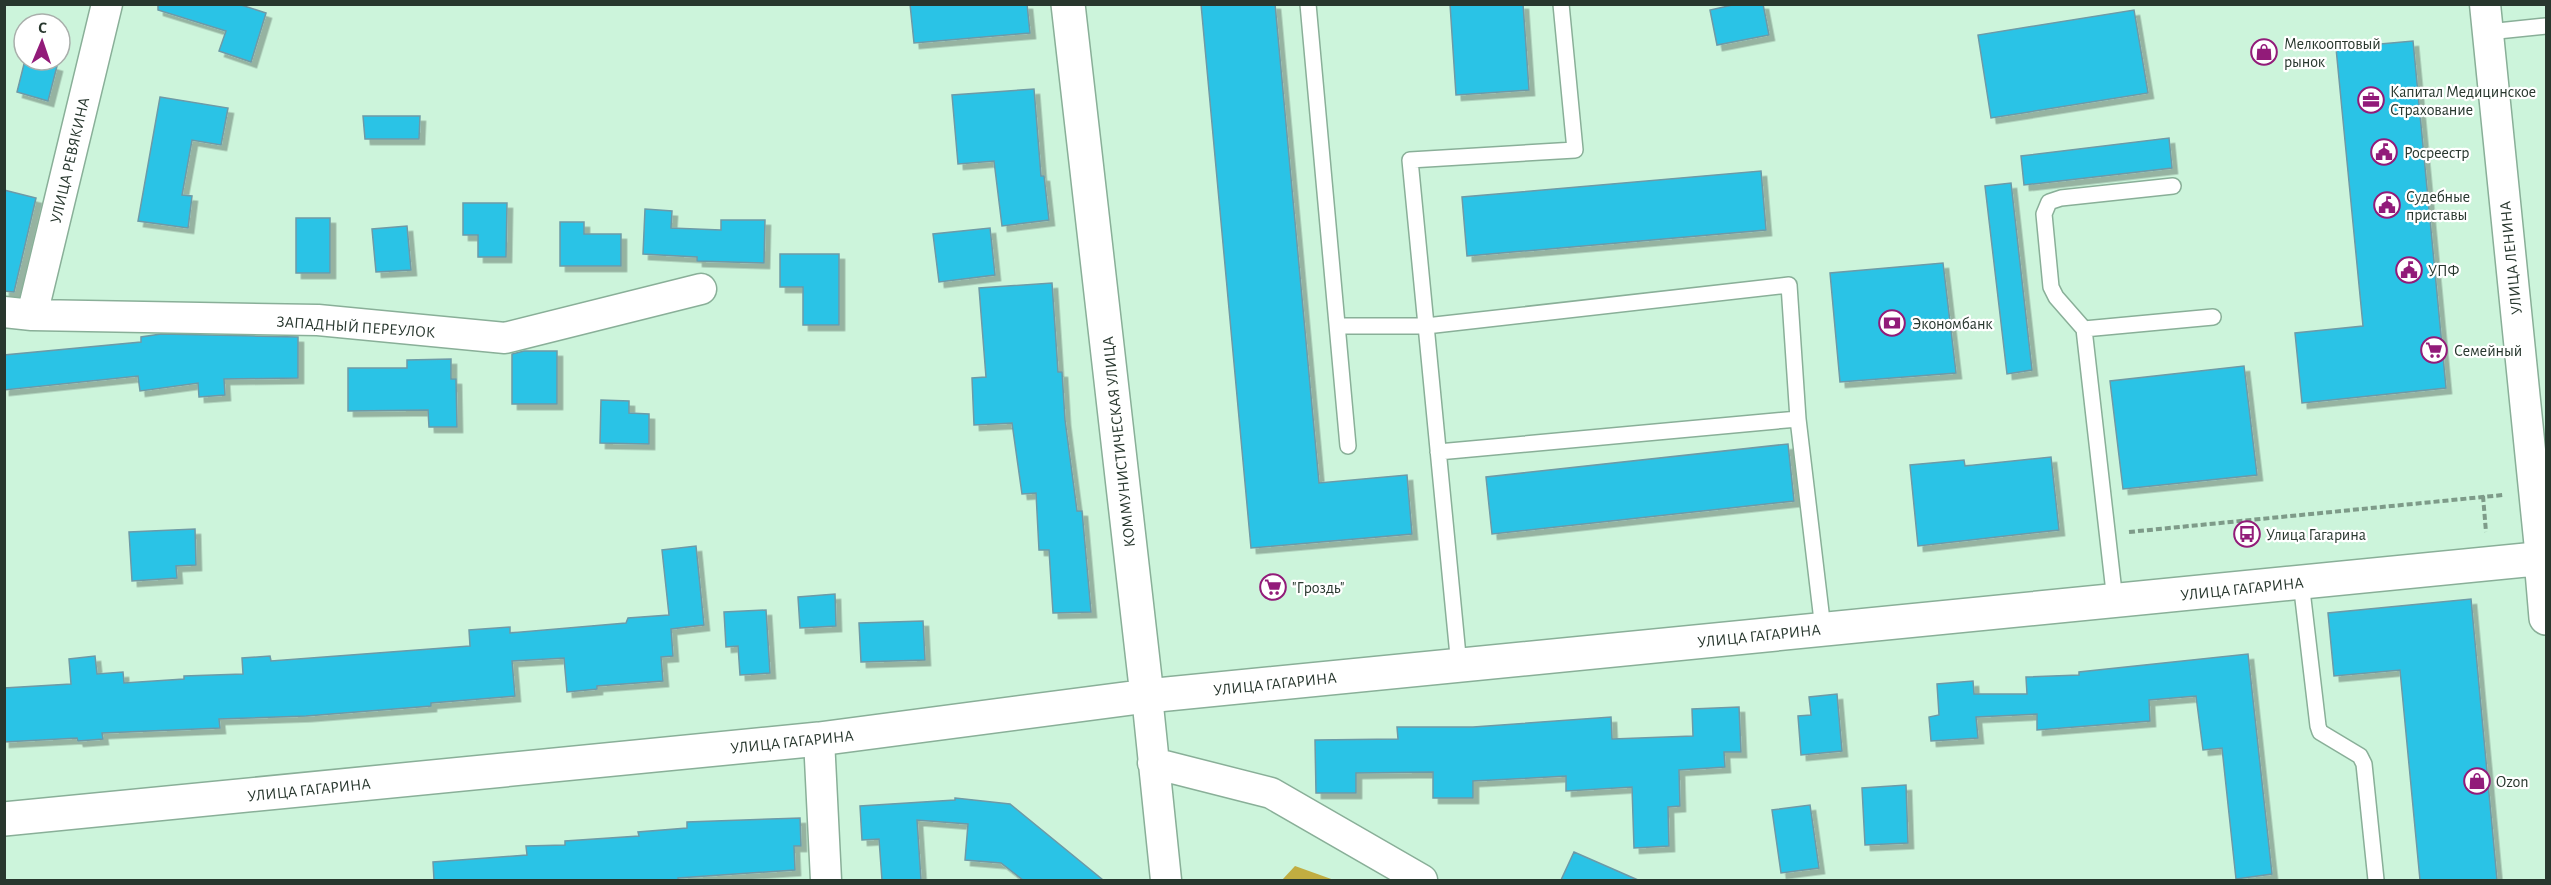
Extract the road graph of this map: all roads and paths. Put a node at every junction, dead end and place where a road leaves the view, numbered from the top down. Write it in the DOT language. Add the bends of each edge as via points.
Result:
graph roads {
  1 [pos="107,4"];
  2 [pos="1068,4"];
  3 [pos="1308,4"];
  4 [pos="1561,4"];
  5 [pos="2486,18"];
  6 [pos="2547,26"];
  7 [pos="2173,186"];
  8 [pos="700,289"];
  9 [pos="18,314"];
  10 [pos="2213,317"];
  11 [pos="1338,326"];
  12 [pos="1426,326"];
  13 [pos="2084,329"];
  14 [pos="1798,419"];
  15 [pos="1348,446"];
  16 [pos="1438,452"];
  17 [pos="2534,492"];
  18 [pos="2107,534"];
  19 [pos="2544,559"];
  20 [pos="2301,582"];
  21 [pos="2115,600"];
  22 [pos="2547,618"];
  23 [pos="1823,629"];
  24 [pos="1459,666"];
  25 [pos="1147,696"];
  26 [pos="819,739"];
  27 [pos="1153,763"];
  28 [pos="4,819"];
  29 [pos="826,880"];
  30 [pos="1166,880"];
  31 [pos="1422,880"];
  32 [pos="2376,880"];
  1 -- 9 [label="street, УЛИЦА РЕВЯКИНА"];
  2 -- 25 [label="street, КОММУНИСТИЧЕСКАЯ УЛИЦА"];
  3 -- 11 [label="lane"];
  4 -- 12 [label="lane" via="1575,150 1410,160"];
  5 -- 6 [label="lane"];
  5 -- 17 [label="street, УЛИЦА ЛЕНИНА"];
  7 -- 13 [label="lane" via="2049,202 2044,214 2051,287"];
  8 -- 9 [label="street, ЗАПАДНЫЙ ПЕРЕУЛОК" via="505,338 318,320"];
  10 -- 13 [label="lane"];
  11 -- 12 [label="lane"];
  11 -- 15 [label="lane"];
  12 -- 14 [label="lane" via="1789,285"];
  12 -- 16 [label="lane"];
  13 -- 18 [label="lane"];
  14 -- 16 [label="lane"];
  14 -- 23 [label="lane"];
  16 -- 24 [label="lane"];
  17 -- 18 [label="path"];
  17 -- 19 [label="street, УЛИЦА ЛЕНИНА"];
  18 -- 21 [label="lane"];
  19 -- 20 [label="street, УЛИЦА ГАГАРИНА"];
  19 -- 22 [label="street, УЛИЦА ЛЕНИНА"];
  20 -- 21 [label="street, УЛИЦА ГАГАРИНА"];
  20 -- 32 [label="lane" via="2318,726 2320,732 2360,756 2364,764"];
  21 -- 23 [label="street, УЛИЦА ГАГАРИНА"];
  23 -- 24 [label="street, УЛИЦА ГАГАРИНА"];
  24 -- 25 [label="street, УЛИЦА ГАГАРИНА"];
  25 -- 26 [label="street, УЛИЦА ГАГАРИНА"];
  25 -- 27 [label="street, КОММУНИСТИЧЕСКАЯ УЛИЦА"];
  26 -- 28 [label="street, УЛИЦА ГАГАРИНА"];
  26 -- 29 [label="street"];
  27 -- 30 [label="street, КОММУНИСТИЧЕСКАЯ УЛИЦА"];
  27 -- 31 [label="street" via="1271,793"];
}
